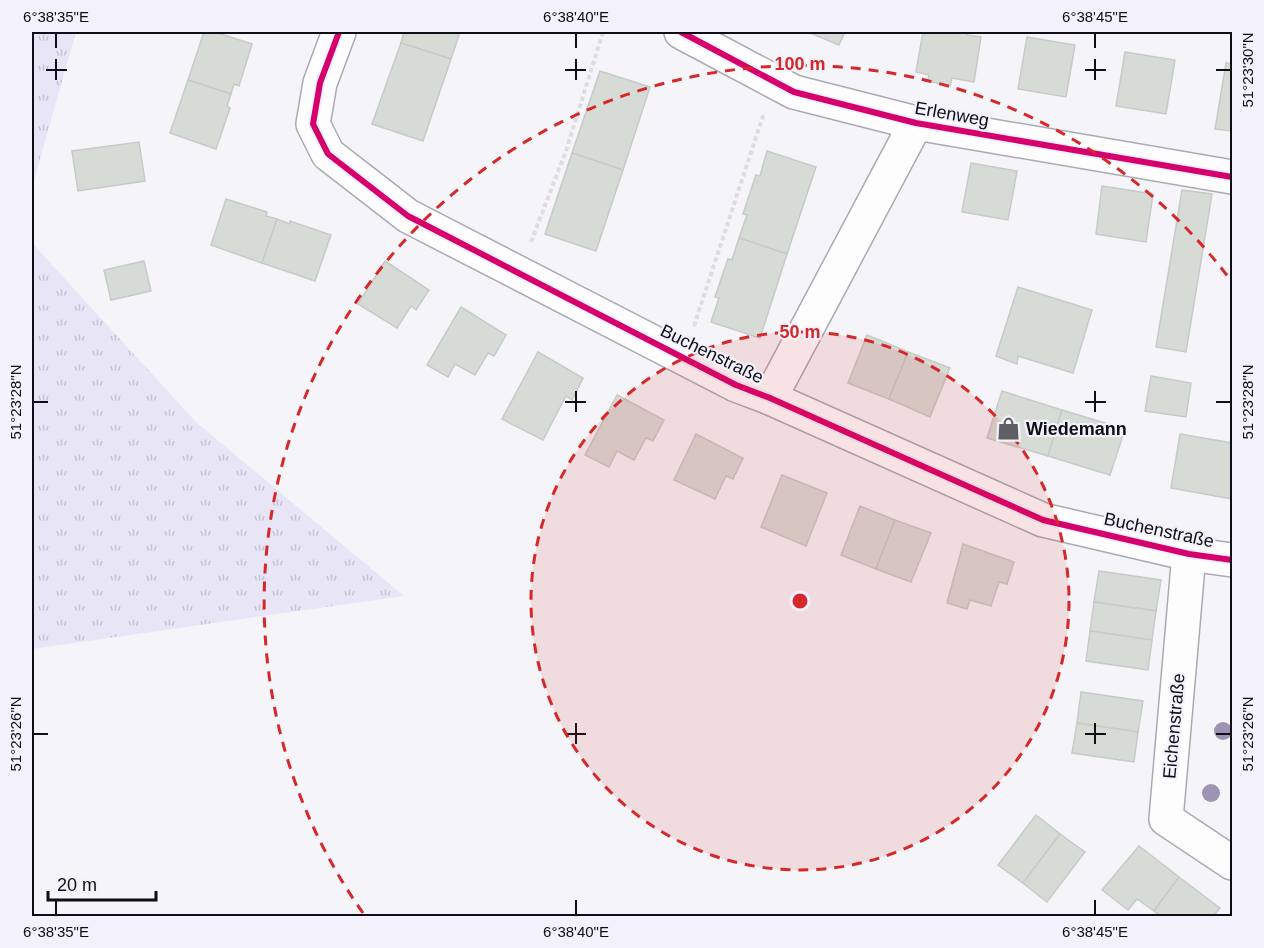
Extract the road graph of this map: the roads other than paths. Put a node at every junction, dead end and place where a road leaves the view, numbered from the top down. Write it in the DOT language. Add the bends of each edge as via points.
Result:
graph roads {
  1 [pos="339,32"];
  2 [pos="681,32"];
  3 [pos="916,123"];
  4 [pos="1233,177"];
  5 [pos="770,398"];
  6 [pos="1189,554"];
  7 [pos="1233,560"];
  8 [pos="1233,863"];
  1 -- 5 [label="street, Buchenstraße" via="320,83 313,124 328,154 408,216 736,385"];
  2 -- 3 [label="street, Erlenweg" via="794,92"];
  3 -- 4 [label="street, Erlenweg"];
  3 -- 5 [label="street, Buchenstraße"];
  5 -- 6 [label="street, Buchenstraße" via="1043,520"];
  6 -- 7 [label="street, Buchenstraße"];
  6 -- 8 [label="street, Eichenstraße" via="1166,819"];
}
